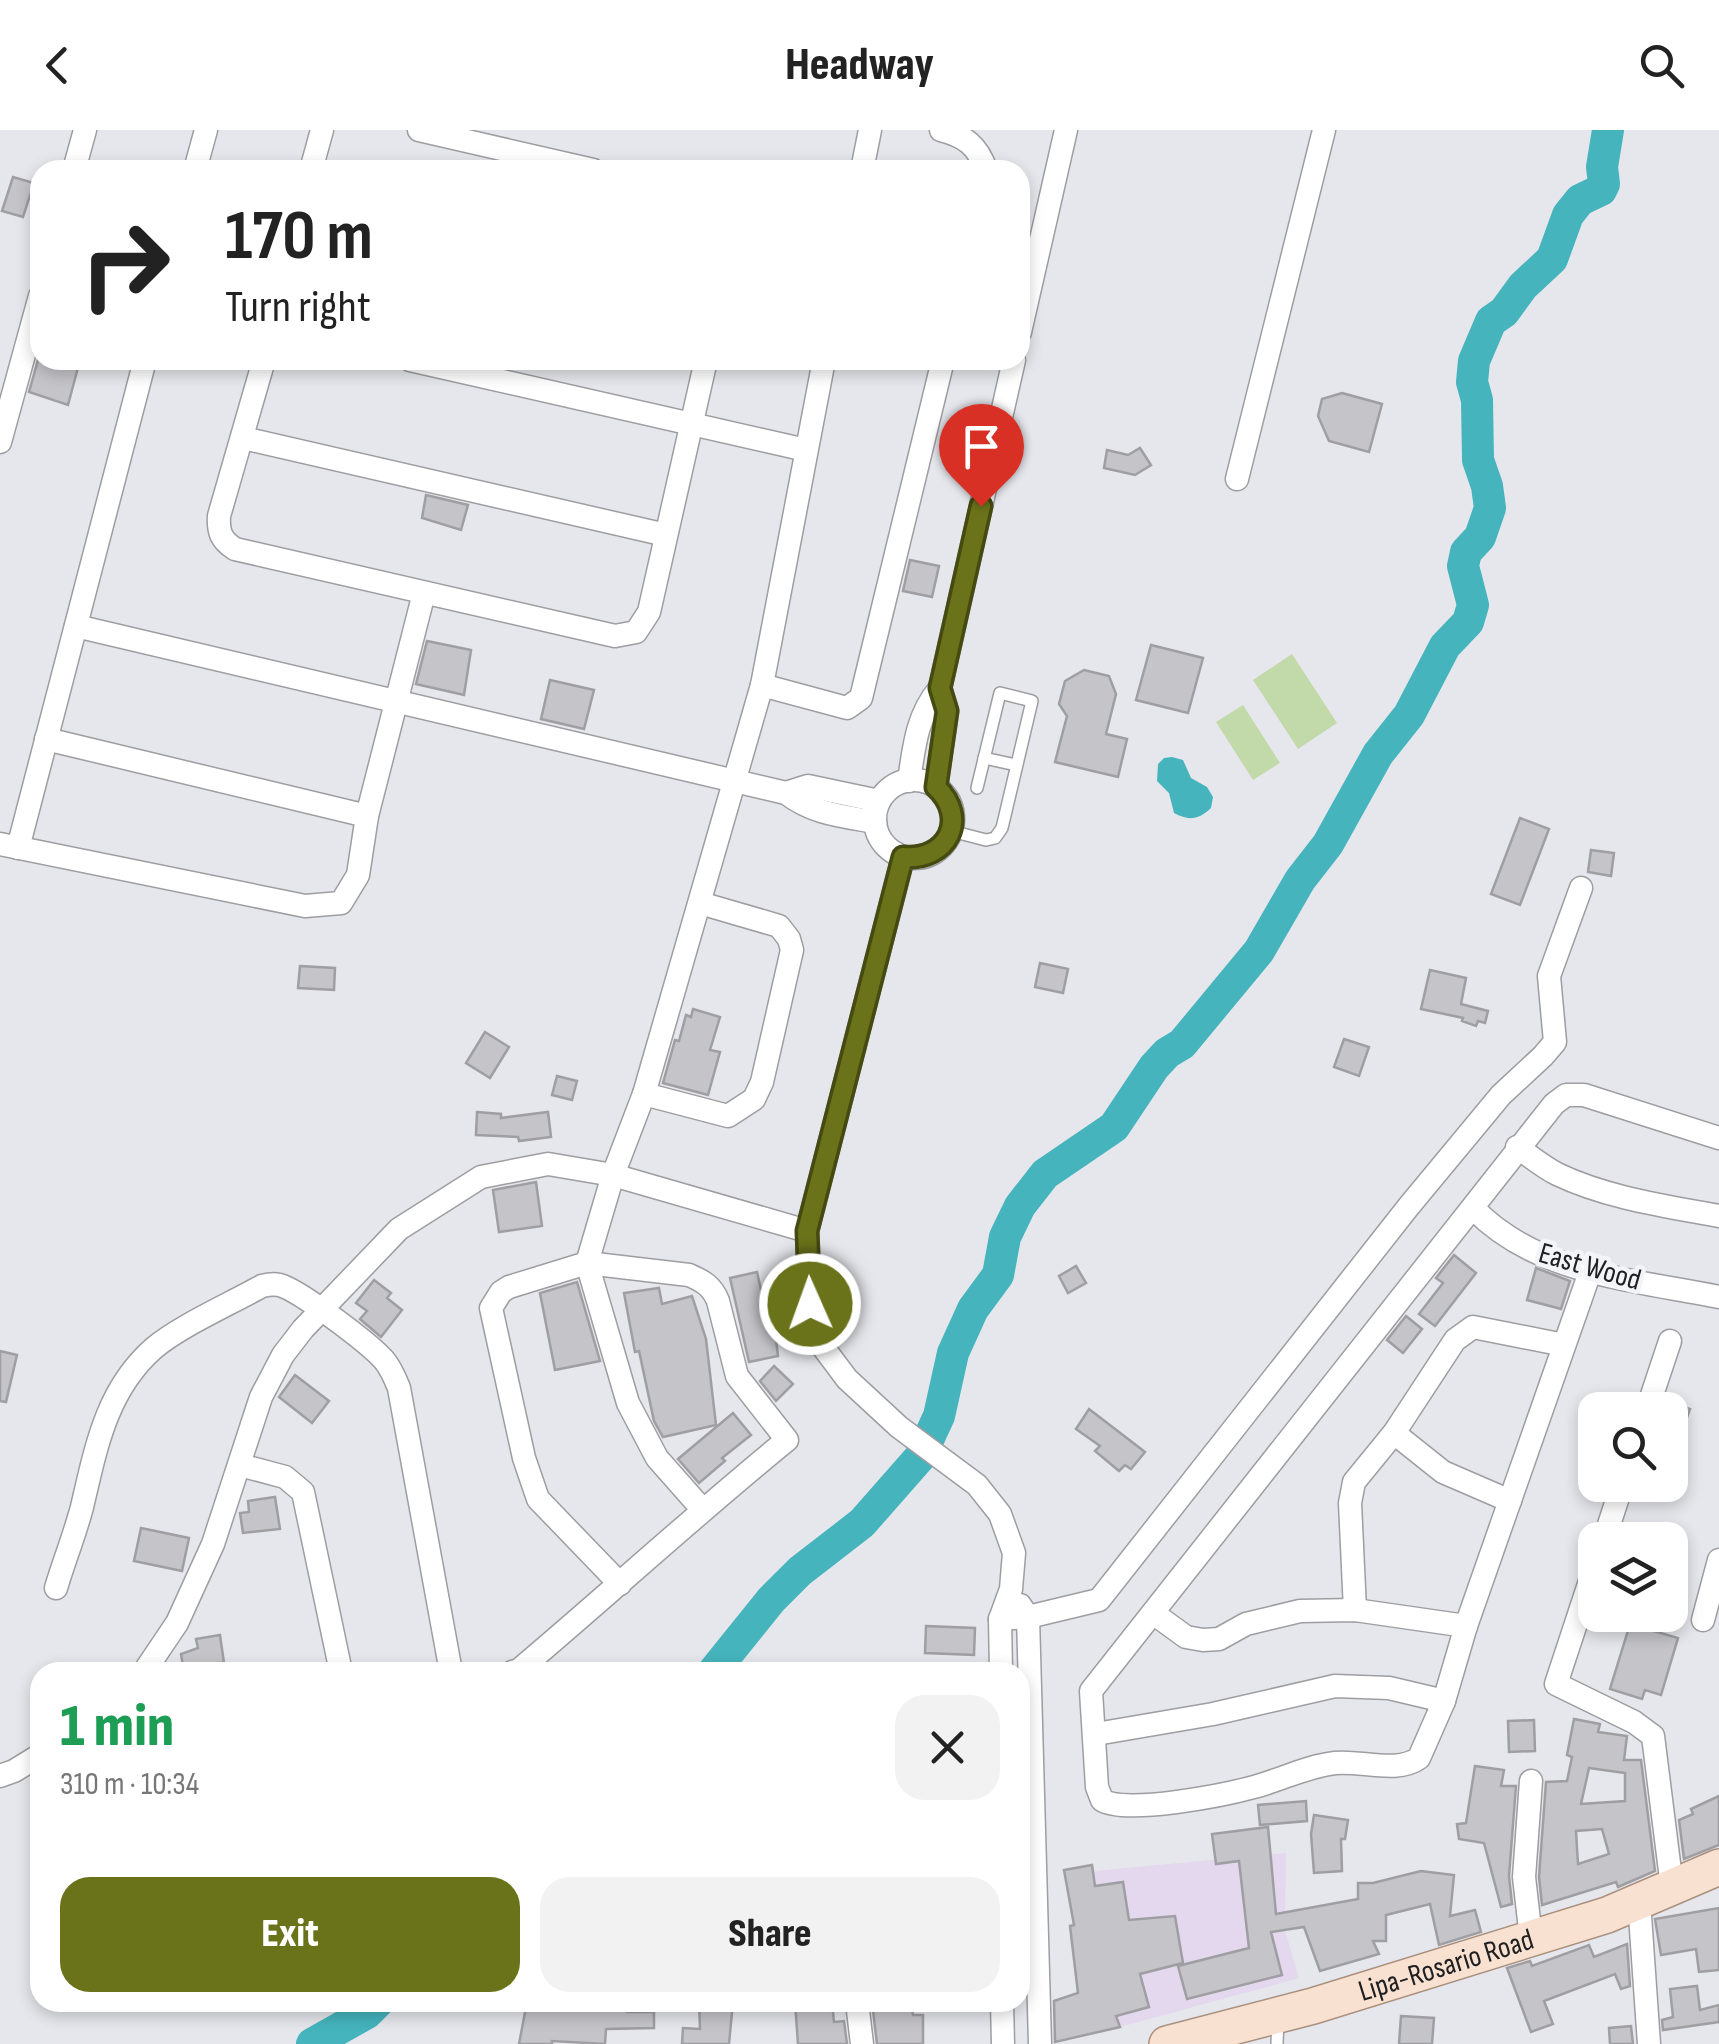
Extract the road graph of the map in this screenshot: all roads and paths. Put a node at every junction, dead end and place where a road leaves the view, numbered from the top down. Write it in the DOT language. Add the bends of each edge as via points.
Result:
graph roads {
  1 [pos="86,130"];
  2 [pos="206,130"];
  3 [pos="322,130"];
  4 [pos="419,130"];
  5 [pos="870,130"];
  6 [pos="941,130"];
  7 [pos="1066,130"];
  8 [pos="1324,130"];
  9 [pos="77,160"];
  10 [pos="198,160"];
  11 [pos="314,160"];
  12 [pos="550,160"];
  13 [pos="864,160"];
  14 [pos="981,160"];
  15 [pos="1030,288"];
  16 [pos="30,328"];
  17 [pos="142,370"];
  18 [pos="261,370"];
  19 [pos="454,370"];
  20 [pos="704,370"];
  21 [pos="822,370"];
  22 [pos="941,370"];
  23 [pos="1012,370"];
  24 [pos="3,416"];
  25 [pos="694,425"];
  26 [pos="243,438"];
  27 [pos="0,442"];
  28 [pos="806,450"];
  29 [pos="1237,479"];
  30 [pos="666,535"];
  31 [pos="424,593"];
  32 [pos="76,626"];
  33 [pos="762,686"];
  34 [pos="940,688"];
  35 [pos="396,700"];
  36 [pos="46,739"];
  37 [pos="984,758"];
  38 [pos="1016,765"];
  39 [pos="909,780"];
  40 [pos="735,782"];
  41 [pos="936,787"];
  42 [pos="976,788"];
  43 [pos="877,812"];
  44 [pos="367,816"];
  45 [pos="951,831"];
  46 [pos="9,846"];
  47 [pos="903,857"];
  48 [pos="1581,888"];
  49 [pos="700,903"];
  50 [pos="644,1094"];
  51 [pos="1719,1138"];
  52 [pos="1517,1147"];
  53 [pos="613,1175"];
  54 [pos="1474,1209"];
  55 [pos="1719,1216"];
  56 [pos="807,1231"];
  57 [pos="588,1264"];
  58 [pos="1590,1272"];
  59 [pos="1719,1297"];
  60 [pos="320,1311"];
  61 [pos="1670,1341"];
  62 [pos="1564,1345"];
  63 [pos="1653,1392"];
  64 [pos="1394,1433"];
  65 [pos="240,1465"];
  66 [pos="1510,1501"];
  67 [pos="702,1509"];
  68 [pos="1719,1560"];
  69 [pos="620,1584"];
  70 [pos="56,1588"];
  71 [pos="1011,1589"];
  72 [pos="1356,1610"];
  73 [pos="1153,1612"];
  74 [pos="1028,1617"];
  75 [pos="1578,1617"];
  76 [pos="1000,1619"];
  77 [pos="1703,1620"];
  78 [pos="1466,1626"];
  79 [pos="151,1662"];
  80 [pos="339,1662"];
  81 [pos="449,1662"];
  82 [pos="527,1662"];
  83 [pos="1001,1662"];
  84 [pos="1028,1662"];
  85 [pos="1444,1701"];
  86 [pos="1096,1734"];
  87 [pos="30,1762"];
  88 [pos="0,1776"];
  89 [pos="1531,1781"];
  90 [pos="1719,1868"];
  91 [pos="1030,1871"];
  92 [pos="1672,1887"];
  93 [pos="1639,1901"];
  94 [pos="1531,1938"];
  95 [pos="858,2012"];
  96 [pos="1002,2012"];
  97 [pos="1277,2030"];
  98 [pos="862,2044"];
  99 [pos="1004,2044"];
  100 [pos="1040,2044"];
  101 [pos="1167,2044"];
  102 [pos="1649,2044"];
  1 -- 9 [label="street"];
  2 -- 10 [label="street"];
  3 -- 11 [label="street"];
  4 -- 12 [label="street"];
  5 -- 13 [label="street"];
  6 -- 14 [label="street" via="973,144"];
  7 -- 15 [label="street"];
  8 -- 29 [label="street"];
  16 -- 24 [label="street"];
  17 -- 32 [label="street"];
  18 -- 26 [label="street"];
  19 -- 25 [label="street"];
  20 -- 25 [label="street"];
  21 -- 28 [label="street"];
  22 -- 33 [label="street" via="861,698 847,708"];
  23 -- 34 [label="street"];
  24 -- 27 [label="street"];
  25 -- 28 [label="street"];
  25 -- 30 [label="street"];
  26 -- 30 [label="street"];
  26 -- 31 [label="street" via="219,516 228,544"];
  28 -- 33 [label="street"];
  30 -- 31 [label="street" via="648,612 627,636"];
  31 -- 35 [label="street"];
  32 -- 35 [label="street"];
  32 -- 36 [label="street"];
  33 -- 40 [label="street"];
  34 -- 39 [label="street" via="918,726"];
  34 -- 41 [label="street" via="947,711"];
  35 -- 40 [label="street"];
  35 -- 44 [label="street"];
  36 -- 44 [label="street"];
  36 -- 46 [label="street"];
  37 -- 38 [label="lane"];
  37 -- 38 [label="lane" via="1000,693 1032,701"];
  37 -- 42 [label="lane"];
  38 -- 45 [label="lane" via="995,838"];
  39 -- 41 [label="street"];
  39 -- 43 [label="street" via="897,784"];
  40 -- 43 [label="street" via="786,794 808,786"];
  40 -- 49 [label="street"];
  41 -- 45 [label="street" via="951,807"];
  43 -- 47 [label="street" via="884,844"];
  44 -- 46 [label="street" via="358,876 341,903 322,906"];
  45 -- 47 [label="street" via="927,856"];
  47 -- 56 [label="street"];
  48 -- 74 [label="street" via="1549,976 1555,1042 1501,1095 1409,1206 1099,1600"];
  49 -- 50 [label="street"];
  49 -- 50 [label="street" via="778,926 790,938 762,1082 754,1098 728,1116"];
  50 -- 53 [label="street"];
  51 -- 52 [label="street" via="1574,1094 1554,1104"];
  52 -- 54 [label="street"];
  52 -- 55 [label="street" via="1588,1185"];
  53 -- 56 [label="street"];
  53 -- 57 [label="street"];
  53 -- 60 [label="street" via="548,1164 481,1177 399,1229"];
  54 -- 58 [label="street, East Wood" via="1514,1243"];
  54 -- 73 [label="street"];
  56 -- 71 [label="street" via="810,1304 820,1343 848,1380 977,1485 1000,1514 1014,1554"];
  57 -- 67 [label="street" via="628,1404 657,1458"];
  57 -- 67 [label="street" via="689,1274 714,1290 737,1376 788,1440"];
  57 -- 69 [label="street" via="509,1287 492,1308 538,1500"];
  58 -- 59 [label="street, East Wood"];
  58 -- 62 [label="street"];
  60 -- 65 [label="street" via="283,1356 261,1397"];
  60 -- 70 [label="street" via="286,1287 262,1286 156,1346 113,1400"];
  60 -- 81 [label="street" via="383,1358 399,1388"];
  61 -- 63 [label="street"];
  62 -- 64 [label="street" via="1481,1327 1466,1330"];
  62 -- 66 [label="street"];
  64 -- 66 [label="street" via="1443,1472"];
  64 -- 72 [label="street" via="1354,1482"];
  65 -- 79 [label="street" via="178,1623"];
  65 -- 80 [label="street" via="285,1476 303,1492"];
  66 -- 78 [label="street"];
  67 -- 69 [label="street"];
  68 -- 77 [label="street"];
  69 -- 82 [label="street"];
  71 -- 74 [label="street"];
  71 -- 76 [label="street"];
  72 -- 73 [label="street" via="1300,1611 1204,1640 1186,1637"];
  72 -- 78 [label="street"];
  73 -- 86 [label="street" via="1091,1691"];
  74 -- 76 [label="street"];
  74 -- 84 [label="street"];
  75 -- 92 [label="street" via="1556,1684 1653,1736"];
  76 -- 83 [label="street"];
  78 -- 85 [label="street"];
  85 -- 86 [label="street" via="1389,1688 1335,1686"];
  85 -- 86 [label="street" via="1413,1762 1337,1762 1249,1788 1123,1808 1098,1793"];
  87 -- 88 [label="street"];
  89 -- 94 [label="street" via="1524,1877"];
  90 -- 92 [label="main road, Lipa-Rosario Road"];
  91 -- 100 [label="street"];
  92 -- 93 [label="main road, Lipa-Rosario Road"];
  93 -- 94 [label="main road, Lipa-Rosario Road"];
  93 -- 102 [label="street"];
  94 -- 97 [label="main road, Lipa-Rosario Road"];
  95 -- 98 [label="street"];
  96 -- 99 [label="street"];
  97 -- 101 [label="main road, Lipa-Rosario Road"];
}
